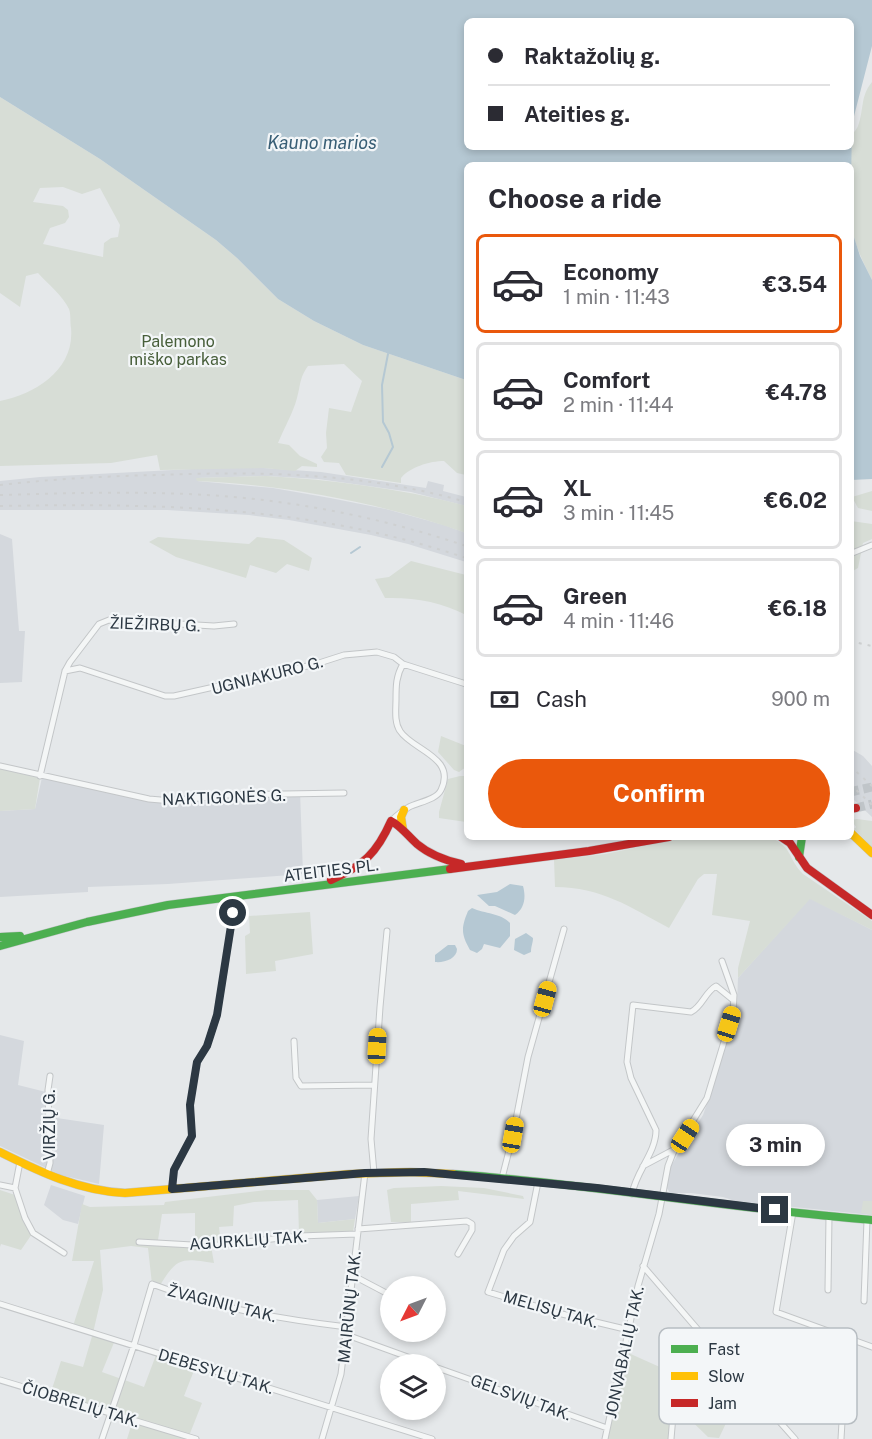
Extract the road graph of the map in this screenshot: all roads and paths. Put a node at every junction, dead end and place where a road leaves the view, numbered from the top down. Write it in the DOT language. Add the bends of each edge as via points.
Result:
graph roads {
  1 [pos="872,545"];
  2 [pos="854,552"];
  3 [pos="234,624"];
  4 [pos="403,664"];
  5 [pos="65,671"];
  6 [pos="464,683"];
  7 [pos="0,766"];
  8 [pos="40,776"];
  9 [pos="344,793"];
  10 [pos="404,810"];
  11 [pos="391,821"];
  12 [pos="403,830"];
  13 [pos="854,835"];
  14 [pos="652,840"];
  15 [pos="785,840"];
  16 [pos="802,840"];
  17 [pos="872,853"];
  18 [pos="799,858"];
  19 [pos="469,866"];
  20 [pos="320,885"];
  21 [pos="234,909"];
  22 [pos="872,915"];
  23 [pos="564,929"];
  24 [pos="387,931"];
  25 [pos="37,935"];
  26 [pos="0,937"];
  27 [pos="0,946"];
  28 [pos="722,961"];
  29 [pos="732,999"];
  30 [pos="294,1041"];
  31 [pos="50,1076"];
  32 [pos="375,1085"];
  33 [pos="677,1148"];
  34 [pos="0,1152"];
  35 [pos="20,1162"];
  36 [pos="643,1166"];
  37 [pos="365,1173"];
  38 [pos="374,1173"];
  39 [pos="47,1174"];
  40 [pos="502,1178"];
  41 [pos="538,1182"];
  42 [pos="0,1185"];
  43 [pos="15,1188"];
  44 [pos="172,1189"];
  45 [pos="632,1194"];
  46 [pos="662,1198"];
  47 [pos="793,1212"];
  48 [pos="830,1216"];
  49 [pos="870,1220"];
  50 [pos="357,1231"];
  51 [pos="139,1242"];
  52 [pos="64,1254"];
  53 [pos="458,1254"];
  54 [pos="643,1266"];
  55 [pos="352,1275"];
  56 [pos="380,1290"];
  57 [pos="828,1290"];
  58 [pos="864,1301"];
  59 [pos="0,1304"];
  60 [pos="347,1327"];
  61 [pos="696,1328"];
  62 [pos="821,1328"];
  63 [pos="629,1330"];
  64 [pos="347,1335"];
  65 [pos="857,1341"];
  66 [pos="134,1346"];
  67 [pos="872,1347"];
  68 [pos="400,1354"];
  69 [pos="446,1371"];
  70 [pos="0,1380"];
  71 [pos="331,1407"];
  72 [pos="112,1413"];
  73 [pos="672,1424"];
  74 [pos="782,1424"];
  75 [pos="842,1424"];
  76 [pos="607,1428"];
  77 [pos="102,1439"];
  78 [pos="196,1439"];
  79 [pos="322,1439"];
  80 [pos="432,1439"];
  81 [pos="605,1439"];
  82 [pos="671,1439"];
  83 [pos="795,1439"];
  84 [pos="841,1439"];
  1 -- 2 [label="street"];
  3 -- 5 [label="street, ŽIEŽIRBŲ G." via="103,621"];
  4 -- 5 [label="street, UGNIAKURO G." via="377,652 344,655 174,696 80,668"];
  4 -- 6 [label="street, UGNIAKURO G."];
  4 -- 10 [label="street" via="396,683 397,724 404,736 439,762 443,780 438,795"];
  5 -- 8 [label="street, ŽIEŽIRBŲ G."];
  7 -- 8 [label="street, NAKTIGONĖS G."];
  8 -- 9 [label="street, NAKTIGONĖS G." via="172,801 227,795"];
  10 -- 11 [label="street"];
  10 -- 12 [label="main road"];
  11 -- 12 [label="main road"];
  11 -- 20 [label="main road" via="371,858"];
  12 -- 19 [label="main road" via="434,857"];
  13 -- 17 [label="main road"];
  14 -- 19 [label="main road, ATEITIES PL."];
  15 -- 18 [label="main road"];
  16 -- 18 [label="main road"];
  18 -- 22 [label="main road"];
  19 -- 20 [label="main road, ATEITIES PL."];
  20 -- 25 [label="main road, ATEITIES PL." via="168,905"];
  21 -- 44 [label="street" via="217,1015 197,1062 190,1105 192,1136 174,1170"];
  23 -- 40 [label="street" via="528,1057"];
  24 -- 32 [label="street"];
  25 -- 26 [label="main road"];
  25 -- 27 [label="main road, ATEITIES PL."];
  28 -- 29 [label="street"];
  29 -- 33 [label="street, JONVABALIŲ TAK." via="733,1012 707,1098"];
  29 -- 36 [label="street" via="716,986 691,1012 633,1005 627,1062 656,1131 656,1140"];
  30 -- 32 [label="street" via="296,1078 301,1086"];
  31 -- 39 [label="street, VIRŽIŲ G."];
  32 -- 38 [label="street" via="371,1139"];
  33 -- 36 [label="street"];
  33 -- 46 [label="street, JONVABALIŲ TAK." via="668,1166"];
  34 -- 35 [label="main road"];
  35 -- 39 [label="main road"];
  35 -- 43 [label="street"];
  36 -- 45 [label="street"];
  37 -- 38 [label="main road"];
  37 -- 44 [label="main road"];
  37 -- 50 [label="street, MAIRŪNŲ TAK."];
  38 -- 40 [label="main road"];
  39 -- 44 [label="main road" via="114,1193"];
  40 -- 41 [label="main road"];
  41 -- 45 [label="main road"];
  41 -- 63 [label="street, MELISŲ TAK." via="530,1222 504,1250 488,1292"];
  42 -- 43 [label="street"];
  43 -- 52 [label="street" via="33,1233"];
  45 -- 46 [label="main road"];
  46 -- 47 [label="main road"];
  46 -- 54 [label="street, JONVABALIŲ TAK."];
  47 -- 48 [label="main road"];
  47 -- 62 [label="street" via="776,1312"];
  48 -- 49 [label="main road"];
  48 -- 57 [label="street"];
  49 -- 58 [label="street"];
  50 -- 51 [label="street, AGURKLIŲ TAK." via="210,1246"];
  50 -- 53 [label="street, AGURKLIŲ TAK." via="467,1221 472,1230"];
  50 -- 55 [label="street, MAIRŪNŲ TAK."];
  54 -- 61 [label="street"];
  54 -- 63 [label="street, JONVABALIŲ TAK."];
  55 -- 56 [label="street"];
  55 -- 60 [label="street, MAIRŪNŲ TAK."];
  59 -- 66 [label="street, DEBESYLŲ TAK."];
  60 -- 64 [label="street, MAIRŪNŲ TAK."];
  60 -- 66 [label="street, ŽVAGINIŲ TAK." via="293,1321 152,1284"];
  63 -- 76 [label="street, JONVABALIŲ TAK."];
  64 -- 68 [label="street"];
  64 -- 71 [label="street, MAIRŪNŲ TAK."];
  65 -- 67 [label="street"];
  66 -- 71 [label="street, DEBESYLŲ TAK."];
  66 -- 72 [label="street, ŽVAGINIŲ TAK."];
  69 -- 76 [label="street, GELSVIŲ TAK."];
  70 -- 72 [label="street, ČIOBRELIŲ TAK."];
  71 -- 79 [label="street, MAIRŪNŲ TAK."];
  71 -- 80 [label="street, DEBESYLŲ TAK."];
  72 -- 77 [label="street, ŽVAGINIŲ TAK."];
  72 -- 78 [label="street, ČIOBRELIŲ TAK."];
  73 -- 82 [label="street"];
  74 -- 83 [label="street"];
  75 -- 84 [label="street"];
  76 -- 81 [label="street, JONVABALIŲ TAK."];
}
